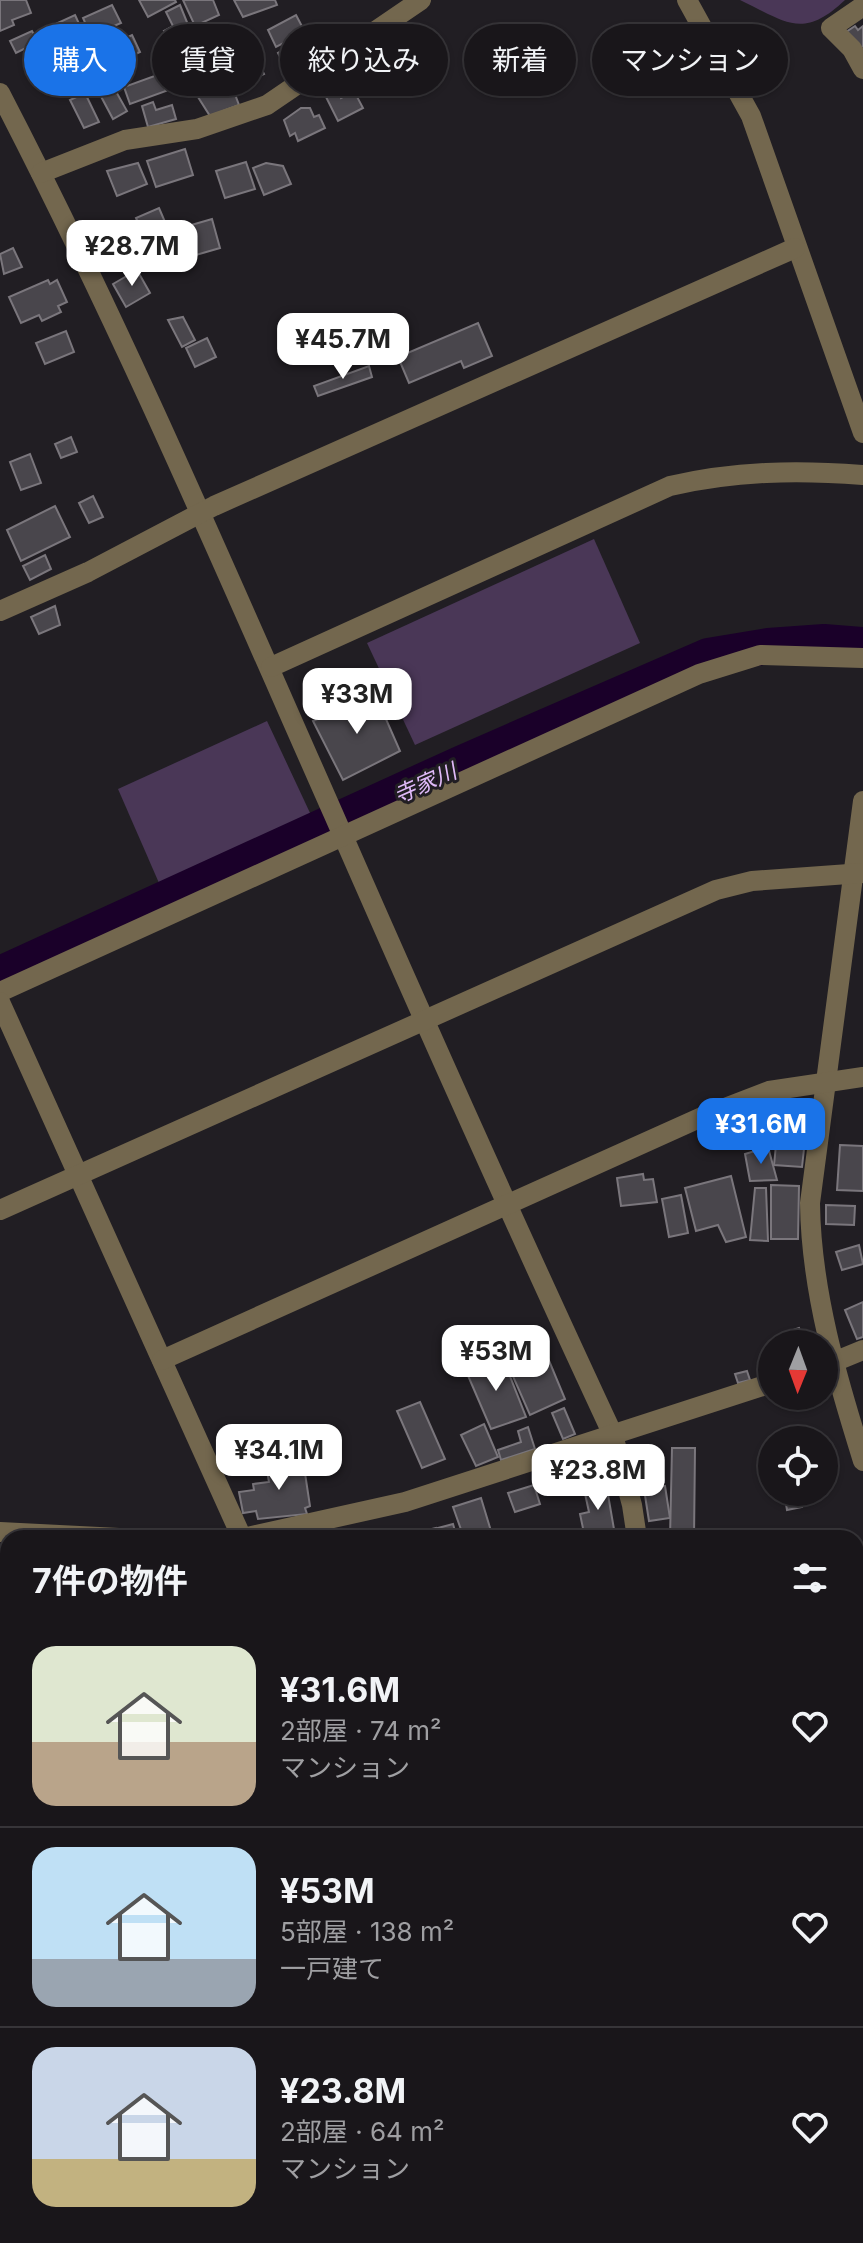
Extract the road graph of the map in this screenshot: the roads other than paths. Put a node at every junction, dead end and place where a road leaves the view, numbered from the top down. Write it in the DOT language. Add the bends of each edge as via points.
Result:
graph roads {
  1 [pos="421,0"];
  2 [pos="687,0"];
  3 [pos="863,6"];
  4 [pos="863,69"];
  5 [pos="0,93"];
  6 [pos="41,173"];
  7 [pos="795,248"];
  8 [pos="863,433"];
  9 [pos="863,475"];
  10 [pos="199,513"];
  11 [pos="0,611"];
  12 [pos="863,658"];
  13 [pos="271,667"];
  14 [pos="863,801"];
  15 [pos="339,828"];
  16 [pos="858,873"];
  17 [pos="0,992"];
  18 [pos="0,1002"];
  19 [pos="427,1019"];
  20 [pos="863,1077"];
  21 [pos="825,1080"];
  22 [pos="79,1175"];
  23 [pos="508,1204"];
  24 [pos="0,1210"];
  25 [pos="824,1330"];
  26 [pos="863,1350"];
  27 [pos="162,1360"];
  28 [pos="838,1361"];
  29 [pos="758,1388"];
  30 [pos="838,1388"];
  31 [pos="613,1435"];
  32 [pos="863,1461"];
  33 [pos="238,1530"];
  34 [pos="278,1530"];
  35 [pos="636,1530"];
  1 -- 6 [label="street" via="267,105 197,129 125,140"];
  2 -- 7 [label="street" via="751,116"];
  3 -- 4 [label="street" via="831,28"];
  5 -- 6 [label="street"];
  6 -- 10 [label="street"];
  7 -- 8 [label="street"];
  7 -- 10 [label="street"];
  9 -- 13 [label="street" via="798,470 723,474 670,486"];
  10 -- 11 [label="street"];
  10 -- 13 [label="street"];
  12 -- 15 [label="street" via="760,655 699,674"];
  13 -- 15 [label="street"];
  14 -- 16 [label="street"];
  15 -- 17 [label="street"];
  15 -- 19 [label="street"];
  16 -- 19 [label="street" via="752,881 716,890"];
  16 -- 21 [label="street"];
  18 -- 22 [label="street"];
  19 -- 22 [label="street"];
  19 -- 23 [label="street"];
  20 -- 21 [label="street"];
  21 -- 23 [label="street" via="769,1091 704,1116"];
  21 -- 25 [label="street" via="810,1203"];
  22 -- 24 [label="street"];
  22 -- 27 [label="street"];
  23 -- 27 [label="street"];
  23 -- 31 [label="street"];
  26 -- 28 [label="street"];
  27 -- 33 [label="street"];
  29 -- 31 [label="street"];
  30 -- 32 [label="street"];
  31 -- 34 [label="street" via="405,1502"];
  31 -- 35 [label="street"];
}
